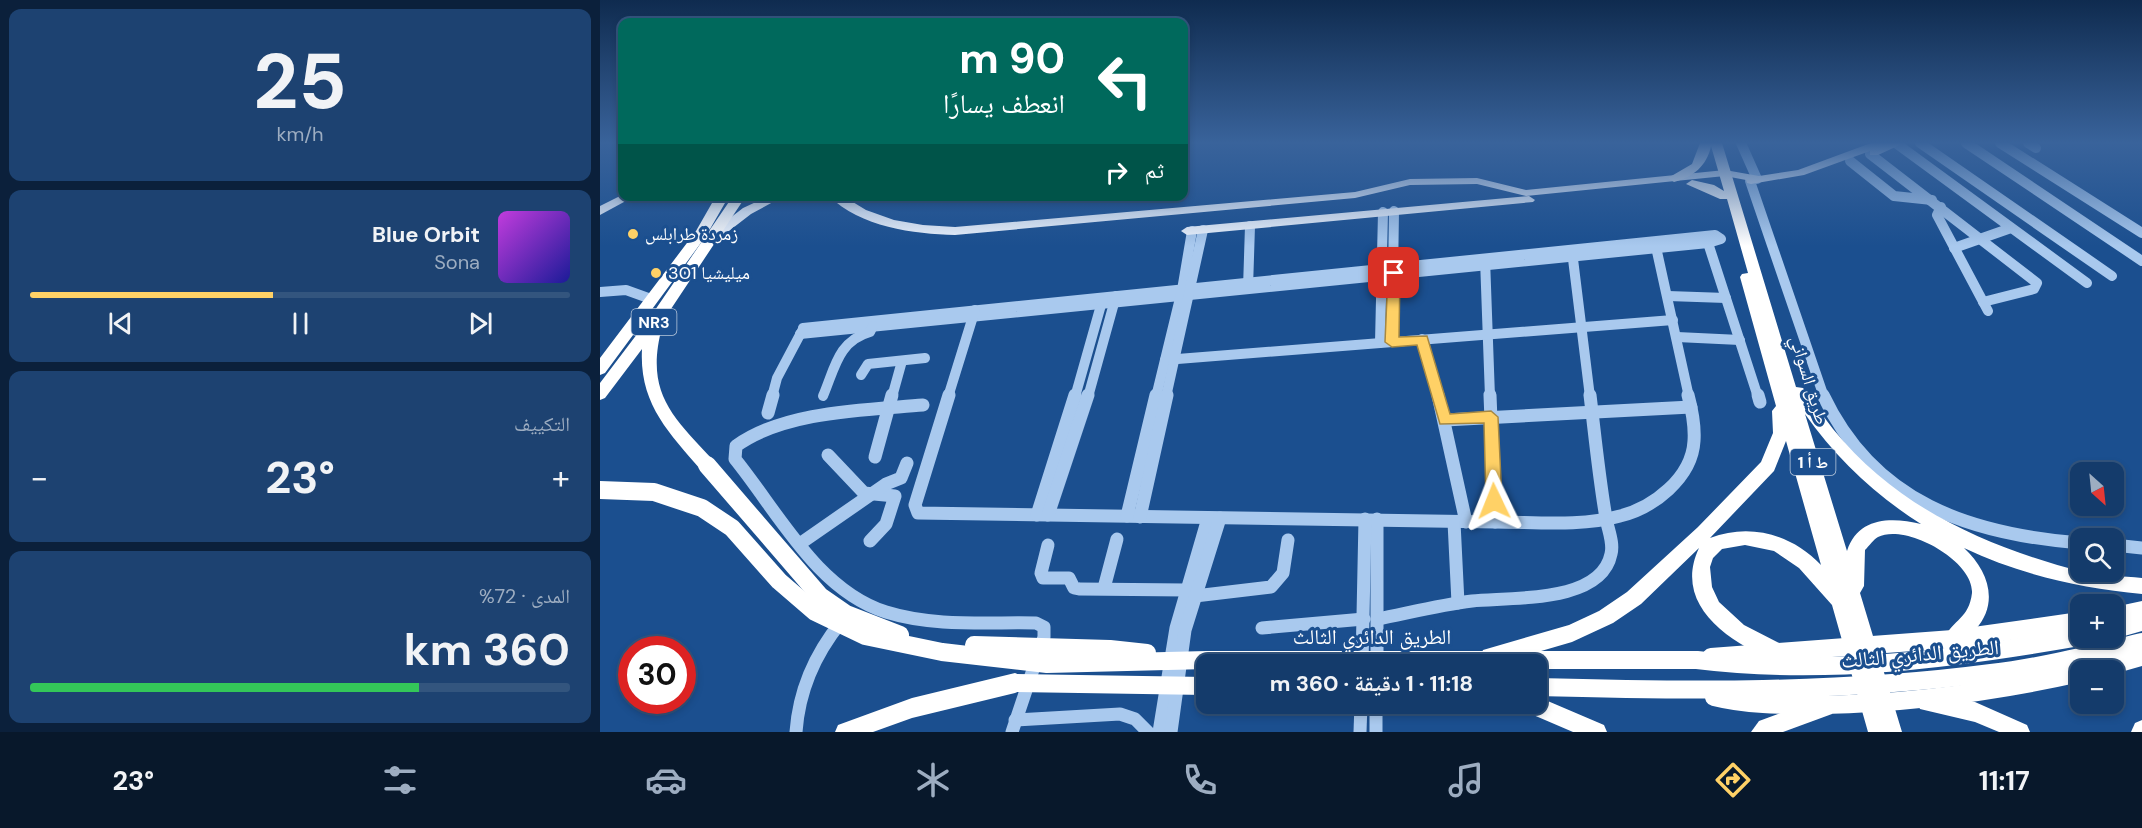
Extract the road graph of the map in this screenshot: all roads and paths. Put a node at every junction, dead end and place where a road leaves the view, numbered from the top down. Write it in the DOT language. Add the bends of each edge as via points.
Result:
graph roads {
  1 [pos="1721,177"];
  2 [pos="1722,177"];
  3 [pos="1753,177"];
  4 [pos="1773,177"];
  5 [pos="1870,177"];
  6 [pos="1906,177"];
  7 [pos="1942,177"];
  8 [pos="1969,177"];
  9 [pos="2028,177"];
  10 [pos="2043,177"];
  11 [pos="1674,178"];
  12 [pos="1754,180"];
  13 [pos="1723,181"];
  14 [pos="1692,184"];
  15 [pos="1580,191"];
  16 [pos="1996,196"];
  17 [pos="1932,200"];
  18 [pos="620,201"];
  19 [pos="719,201"];
  20 [pos="737,201"];
  21 [pos="768,201"];
  22 [pos="844,201"];
  23 [pos="2075,203"];
  24 [pos="1977,204"];
  25 [pos="1941,207"];
  26 [pos="600,211"];
  27 [pos="1388,212"];
  28 [pos="1250,225"];
  29 [pos="2011,228"];
  30 [pos="1194,231"];
  31 [pos="2142,233"];
  32 [pos="712,238"];
  33 [pos="1981,238"];
  34 [pos="1708,243"];
  35 [pos="1656,247"];
  36 [pos="1954,248"];
  37 [pos="2076,251"];
  38 [pos="1572,253"];
  39 [pos="2053,259"];
  40 [pos="2142,261"];
  41 [pos="1485,262"];
  42 [pos="1389,271"];
  43 [pos="2112,276"];
  44 [pos="2087,283"];
  45 [pos="1248,286"];
  46 [pos="600,292"];
  47 [pos="1186,292"];
  48 [pos="1668,296"];
  49 [pos="1726,298"];
  50 [pos="651,299"];
  51 [pos="1115,299"];
  52 [pos="1102,300"];
  53 [pos="974,313"];
  54 [pos="658,317"];
  55 [pos="636,319"];
  56 [pos="1673,320"];
  57 [pos="874,323"];
  58 [pos="1581,327"];
  59 [pos="1488,335"];
  60 [pos="1677,337"];
  61 [pos="1422,339"];
  62 [pos="1740,340"];
  63 [pos="1392,342"];
  64 [pos="1380,343"];
  65 [pos="600,350"];
  66 [pos="925,358"];
  67 [pos="1170,359"];
  68 [pos="902,361"];
  69 [pos="600,369"];
  70 [pos="861,375"];
  71 [pos="1781,376"];
  72 [pos="600,394"];
  73 [pos="823,396"];
  74 [pos="1760,402"];
  75 [pos="922,405"];
  76 [pos="1691,406"];
  77 [pos="889,408"];
  78 [pos="1592,411"];
  79 [pos="768,413"];
  80 [pos="1491,417"];
  81 [pos="1445,420"];
  82 [pos="828,455"];
  83 [pos="875,457"];
  84 [pos="907,463"];
  85 [pos="600,490"];
  86 [pos="872,496"];
  87 [pos="1043,515"];
  88 [pos="1127,516"];
  89 [pos="1140,517"];
  90 [pos="1214,518"];
  91 [pos="1371,519"];
  92 [pos="1606,520"];
  93 [pos="1460,522"];
  94 [pos="1495,522"];
  95 [pos="1117,539"];
  96 [pos="1288,540"];
  97 [pos="870,541"];
  98 [pos="2070,542"];
  99 [pos="801,543"];
  100 [pos="1048,545"];
  101 [pos="2124,546"];
  102 [pos="2142,548"];
  103 [pos="2142,586"];
  104 [pos="1104,588"];
  105 [pos="1191,593"];
  106 [pos="859,601"];
  107 [pos="1458,603"];
  108 [pos="1848,605"];
  109 [pos="2142,610"];
  110 [pos="2124,614"];
  111 [pos="1370,619"];
  112 [pos="2070,622"];
  113 [pos="2142,622"];
  114 [pos="2124,627"];
  115 [pos="1262,628"];
  116 [pos="1953,639"];
  117 [pos="2070,639"];
  118 [pos="2142,642"];
  119 [pos="1776,652"];
  120 [pos="1364,654"];
  121 [pos="1375,654"];
  122 [pos="1500,654"];
  123 [pos="2142,657"];
  124 [pos="1196,659"];
  125 [pos="1196,660"];
  126 [pos="1697,660"];
  127 [pos="1547,661"];
  128 [pos="2124,662"];
  129 [pos="2070,675"];
  130 [pos="1196,686"];
  131 [pos="1547,687"];
  132 [pos="1700,692"];
  133 [pos="1917,701"];
  134 [pos="1831,705"];
  135 [pos="1547,711"];
  136 [pos="1361,714"];
  137 [pos="1376,714"];
  138 [pos="1014,726"];
  139 [pos="1876,726"];
  140 [pos="796,732"];
  141 [pos="845,732"];
  142 [pos="1148,732"];
  143 [pos="1159,732"];
  144 [pos="1171,732"];
  145 [pos="1360,732"];
  146 [pos="1376,732"];
  147 [pos="1597,732"];
  148 [pos="1761,732"];
  149 [pos="1892,732"];
  150 [pos="2020,732"];
  1 -- 13 [label="highway, طريق السواني / ط أ 1"];
  2 -- 13 [label="highway, طريق السواني / ط أ 1"];
  3 -- 12 [label="street"];
  4 -- 12 [label="main road"];
  5 -- 17 [label="street" via="1894,196"];
  6 -- 17 [label="street"];
  7 -- 24 [label="street"];
  8 -- 16 [label="street"];
  9 -- 23 [label="street"];
  10 -- 23 [label="street"];
  11 -- 13 [label="main road"];
  11 -- 15 [label="main road"];
  12 -- 13 [label="main road"];
  12 -- 98 [label="street" via="1819,383 1836,420 1857,448 1912,496 1954,518 2011,536"];
  13 -- 14 [label="highway" via="1710,188"];
  13 -- 71 [label="highway, طريق السواني / ط أ 1"];
  14 -- 15 [label="main road"];
  15 -- 22 [label="main road" via="1522,193 1477,182 1406,182 1355,195 956,231 890,224"];
  15 -- 27 [label="main road"];
  16 -- 24 [label="street"];
  16 -- 37 [label="street"];
  17 -- 25 [label="street"];
  18 -- 26 [label="main road"];
  19 -- 50 [label="highway, NR3"];
  20 -- 32 [label="highway, NR3"];
  21 -- 32 [label="main road" via="747,211"];
  23 -- 31 [label="street"];
  23 -- 40 [label="street"];
  24 -- 29 [label="street"];
  25 -- 33 [label="street"];
  25 -- 36 [label="street" via="1937,215"];
  27 -- 28 [label="main road"];
  27 -- 42 [label="street"];
  28 -- 30 [label="main road"];
  28 -- 45 [label="street"];
  29 -- 33 [label="street"];
  29 -- 39 [label="street"];
  30 -- 47 [label="street"];
  32 -- 54 [label="highway, NR3"];
  33 -- 36 [label="street"];
  33 -- 36 [label="street" via="2038,285 1986,307"];
  34 -- 35 [label="street"];
  34 -- 38 [label="street" via="1721,239 1715,235"];
  34 -- 49 [label="street"];
  35 -- 38 [label="street"];
  35 -- 48 [label="street"];
  37 -- 39 [label="street"];
  37 -- 43 [label="street"];
  38 -- 41 [label="street"];
  38 -- 58 [label="street"];
  39 -- 44 [label="street"];
  41 -- 42 [label="street"];
  41 -- 59 [label="street"];
  42 -- 45 [label="street"];
  42 -- 63 [label="street"];
  42 -- 64 [label="street"];
  45 -- 47 [label="street"];
  46 -- 50 [label="street" via="626,291"];
  47 -- 51 [label="street"];
  47 -- 67 [label="street"];
  48 -- 49 [label="street"];
  48 -- 56 [label="street"];
  49 -- 62 [label="street"];
  50 -- 55 [label="highway, NR3"];
  51 -- 52 [label="street"];
  51 -- 87 [label="street" via="1088,397"];
  52 -- 53 [label="street"];
  52 -- 87 [label="street"];
  53 -- 57 [label="street"];
  53 -- 87 [label="street" via="915,508 922,514"];
  54 -- 72 [label="highway, NR3"];
  54 -- 124 [label="highway, bridge" via="650,344 649,382 660,411 820,596 846,614 877,628 929,642 1110,649"];
  55 -- 65 [label="highway"];
  55 -- 69 [label="highway, NR3"];
  56 -- 58 [label="street"];
  56 -- 60 [label="street"];
  57 -- 73 [label="street" via="870,332 845,344"];
  57 -- 79 [label="street" via="803,328 777,378"];
  58 -- 59 [label="street"];
  58 -- 78 [label="street"];
  59 -- 61 [label="street"];
  59 -- 80 [label="street"];
  60 -- 62 [label="street"];
  60 -- 76 [label="street"];
  61 -- 63 [label="street"];
  61 -- 81 [label="street"];
  62 -- 74 [label="street"];
  63 -- 64 [label="street"];
  64 -- 67 [label="street"];
  66 -- 68 [label="street"];
  67 -- 88 [label="street"];
  67 -- 89 [label="street"];
  68 -- 70 [label="street" via="868,364"];
  68 -- 77 [label="street"];
  71 -- 103 [label="highway" via="1857,467 1885,492 1922,515 1981,547 2041,571"];
  71 -- 108 [label="highway, طريق السواني / ط أ 1"];
  71 -- 122 [label="highway, bridge" via="1781,433 1768,466 1758,479 1620,609 1581,629"];
  75 -- 77 [label="street"];
  76 -- 78 [label="street"];
  76 -- 92 [label="street" via="1694,443 1682,473 1656,500"];
  77 -- 83 [label="street"];
  77 -- 99 [label="street" via="758,431 736,447 735,459"];
  78 -- 80 [label="street"];
  78 -- 92 [label="street"];
  80 -- 81 [label="street"];
  80 -- 94 [label="street"];
  81 -- 93 [label="street"];
  82 -- 86 [label="street" via="862,492"];
  84 -- 86 [label="street" via="901,478"];
  85 -- 125 [label="highway, الطريق الدائري الثالث, bridge" via="654,492 702,508 732,528 779,581 815,612 865,636 920,648 1047,664"];
  86 -- 97 [label="street" via="895,496 886,524"];
  86 -- 99 [label="street"];
  87 -- 88 [label="street"];
  88 -- 89 [label="street"];
  89 -- 90 [label="street"];
  90 -- 91 [label="street"];
  90 -- 105 [label="street"];
  91 -- 93 [label="street"];
  91 -- 111 [label="street"];
  92 -- 94 [label="street"];
  92 -- 107 [label="street" via="1611,557 1585,585 1557,595"];
  93 -- 94 [label="street"];
  93 -- 107 [label="street"];
  95 -- 104 [label="street"];
  96 -- 105 [label="street" via="1284,573 1278,584"];
  99 -- 106 [label="street" via="832,579"];
  100 -- 104 [label="street" via="1041,577 1069,578 1076,589"];
  101 -- 102 [label="street"];
  104 -- 105 [label="street"];
  105 -- 143 [label="street" via="1174,636"];
  105 -- 144 [label="street"];
  106 -- 138 [label="street" via="906,617 1044,627"];
  106 -- 140 [label="street" via="828,638 818,657 803,697"];
  107 -- 111 [label="street"];
  108 -- 116 [label="highway" via="1854,557 1864,536 1887,527 1917,530 1941,540 1962,556 1980,584 1983,598 1978,615"];
  108 -- 119 [label="highway" via="1806,561 1779,545 1741,536 1715,544 1701,566 1701,581 1710,605 1736,630"];
  108 -- 139 [label="highway, طريق السواني / ط أ 1"];
  108 -- 149 [label="highway, طريق السواني / ط أ 1"];
  109 -- 110 [label="highway"];
  111 -- 115 [label="street"];
  111 -- 120 [label="street"];
  111 -- 121 [label="street"];
  112 -- 116 [label="highway, الطريق الدائري الثالث, bridge"];
  113 -- 114 [label="highway"];
  116 -- 119 [label="highway, الطريق الدائري الثالث, bridge"];
  117 -- 126 [label="highway, الطريق الدائري الثالث, bridge" via="1986,652 1869,663 1759,667"];
  118 -- 132 [label="highway, الطريق الدائري الثالث, bridge" via="2028,668 1970,676"];
  119 -- 126 [label="highway, الطريق الدائري الثالث, bridge"];
  123 -- 128 [label="highway"];
  126 -- 127 [label="highway, الطريق الدائري الثالث, bridge"];
  129 -- 133 [label="highway, الطريق الدائري الثالث, bridge"];
  130 -- 141 [label="highway, bridge" via="1016,683 912,708"];
  131 -- 132 [label="highway, الطريق الدائري الثالث, bridge"];
  132 -- 134 [label="highway, الطريق الدائري الثالث, bridge" via="1744,705"];
  133 -- 134 [label="highway, الطريق الدائري الثالث, bridge"];
  133 -- 150 [label="highway" via="1968,708"];
  134 -- 148 [label="highway"];
  135 -- 147 [label="highway"];
  136 -- 145 [label="street"];
  137 -- 146 [label="street"];
  138 -- 142 [label="street" via="1120,714 1135,719"];
}
